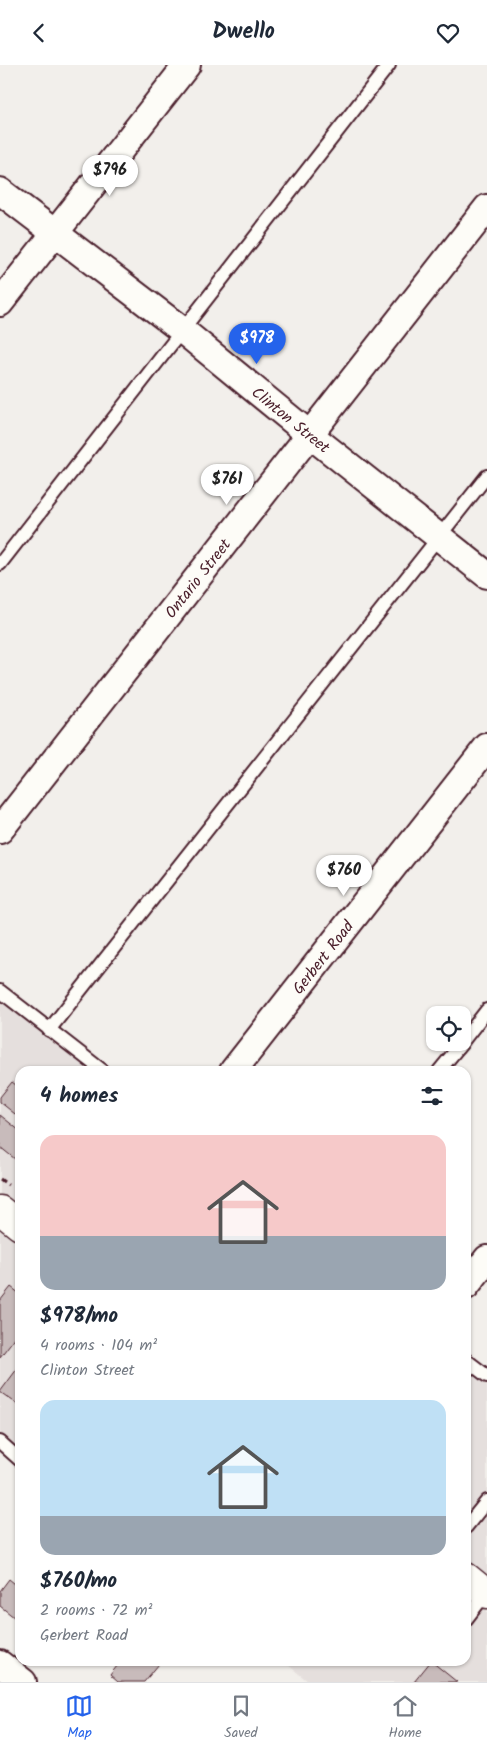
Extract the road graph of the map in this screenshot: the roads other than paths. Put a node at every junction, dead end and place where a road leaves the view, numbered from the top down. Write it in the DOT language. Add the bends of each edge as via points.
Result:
graph roads {
  1 [pos="187,65"];
  2 [pos="389,65"];
  3 [pos="0,191"];
  4 [pos="487,208"];
  5 [pos="56,233"];
  6 [pos="0,303"];
  7 [pos="182,330"];
  8 [pos="309,434"];
  9 [pos="487,476"];
  10 [pos="439,538"];
  11 [pos="0,563"];
  12 [pos="487,575"];
  13 [pos="487,747"];
  14 [pos="0,830"];
  15 [pos="0,991"];
  16 [pos="487,1010"];
  17 [pos="49,1030"];
  18 [pos="471,1030"];
  19 [pos="455,1051"];
  20 [pos="96,1066"];
  21 [pos="237,1066"];
  22 [pos="443,1066"];
  23 [pos="0,1210"];
  24 [pos="15,1222"];
  25 [pos="487,1259"];
  26 [pos="471,1280"];
  27 [pos="471,1364"];
  28 [pos="487,1377"];
  29 [pos="0,1442"];
  30 [pos="15,1456"];
  31 [pos="487,1501"];
  32 [pos="471,1521"];
  33 [pos="471,1581"];
  34 [pos="487,1593"];
  35 [pos="471,1613"];
  1 -- 5 [label="street"];
  2 -- 7 [label="lane"];
  3 -- 5 [label="street, Clinton Street"];
  4 -- 8 [label="street, Ontario Street"];
  5 -- 6 [label="street"];
  5 -- 7 [label="street, Clinton Street"];
  7 -- 8 [label="street, Clinton Street"];
  7 -- 11 [label="lane"];
  8 -- 10 [label="street, Clinton Street"];
  8 -- 14 [label="street, Ontario Street"];
  9 -- 10 [label="lane"];
  10 -- 12 [label="street, Clinton Street"];
  10 -- 17 [label="lane"];
  13 -- 21 [label="street, Gerbert Road"];
  15 -- 17 [label="lane"];
  16 -- 18 [label="lane"];
  17 -- 20 [label="lane"];
  19 -- 22 [label="lane"];
  23 -- 24 [label="main road"];
  25 -- 26 [label="street"];
  27 -- 28 [label="lane"];
  29 -- 30 [label="lane"];
  31 -- 32 [label="lane"];
  33 -- 34 [label="main road"];
  34 -- 35 [label="lane"];
}
